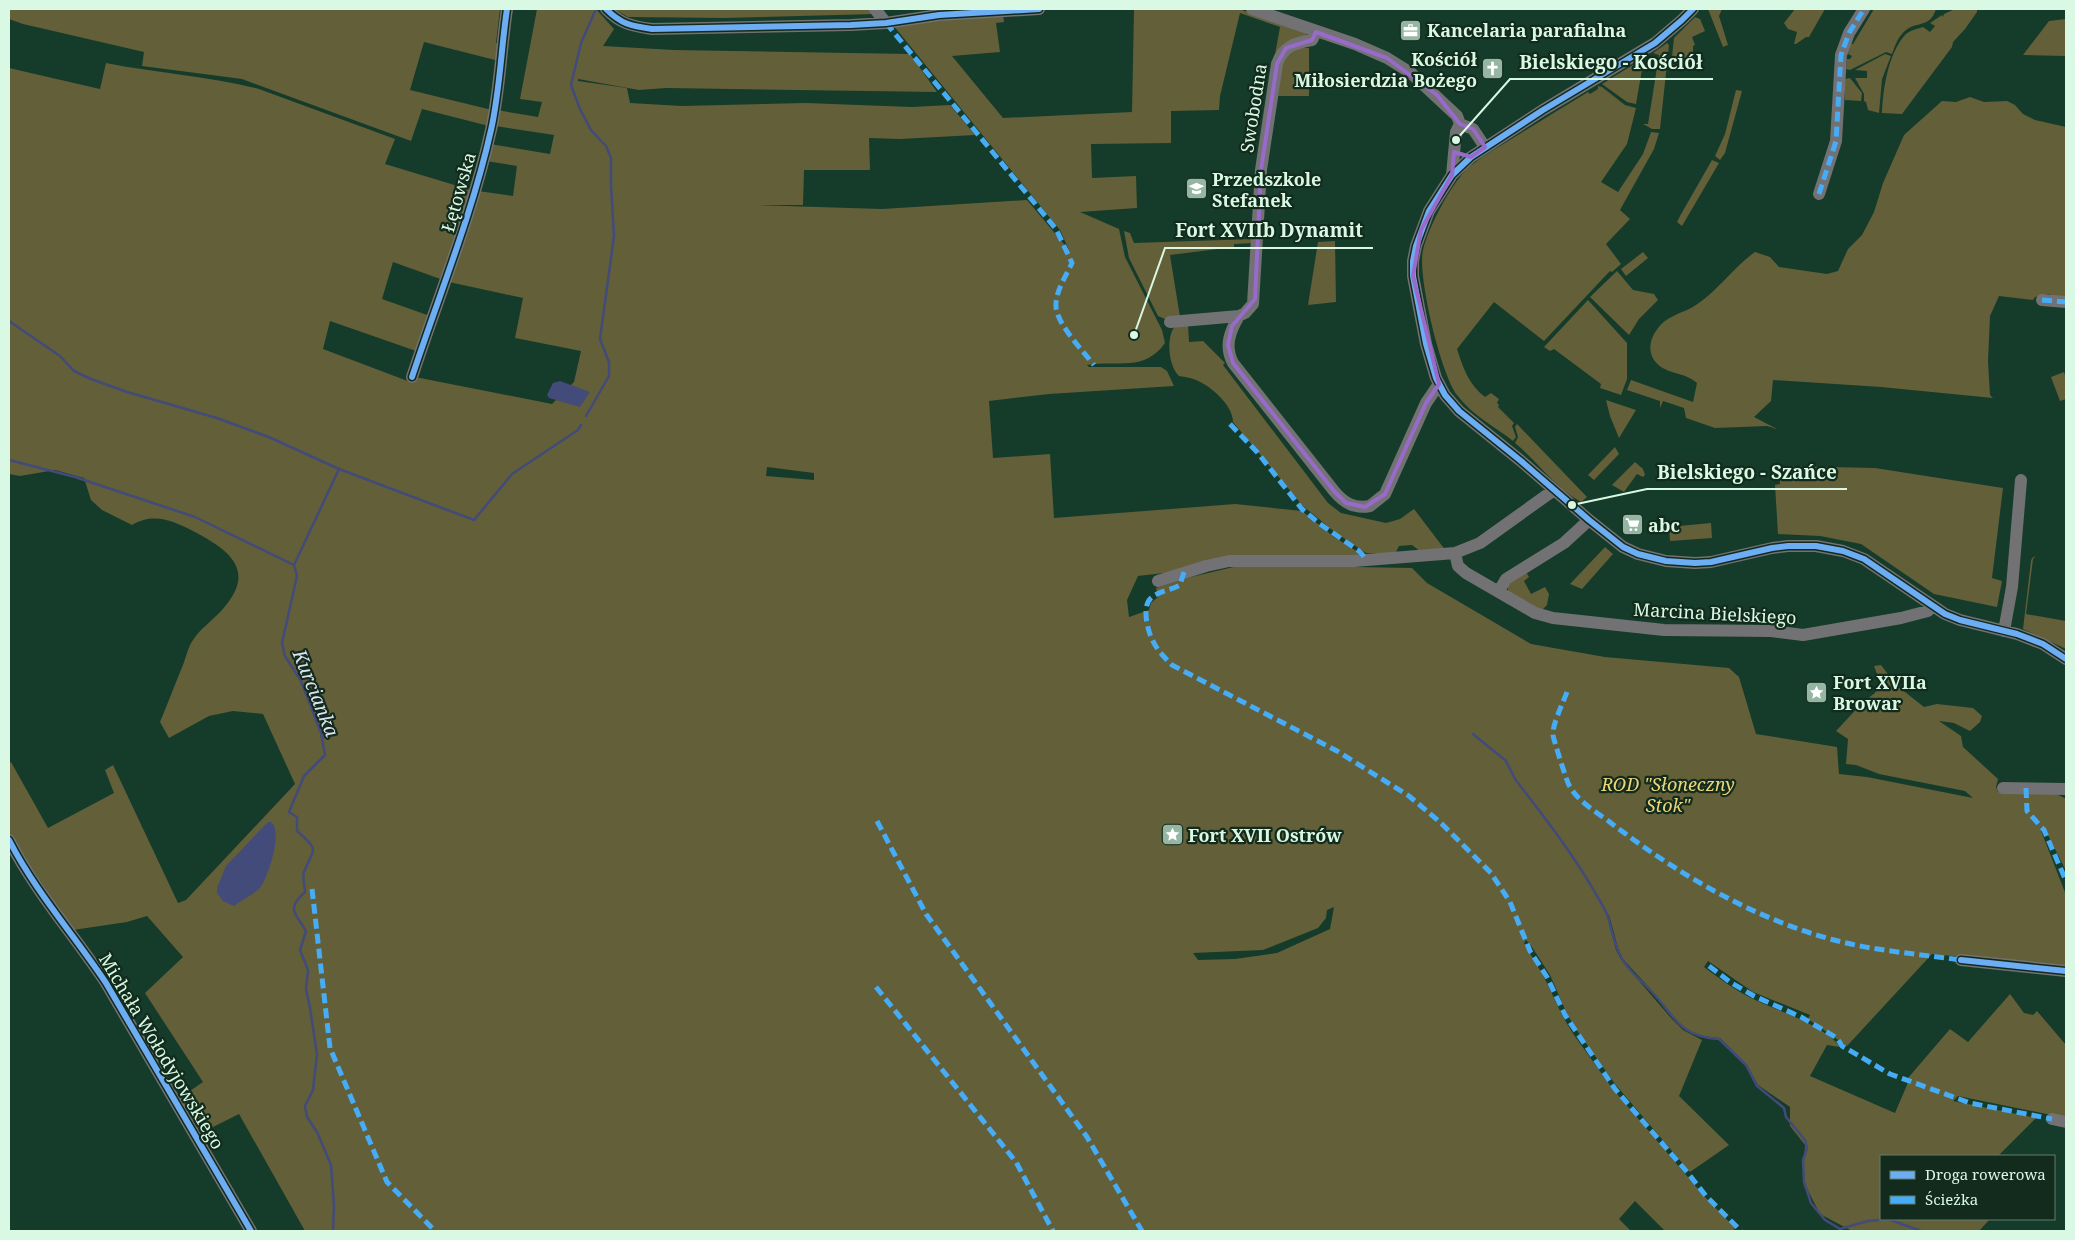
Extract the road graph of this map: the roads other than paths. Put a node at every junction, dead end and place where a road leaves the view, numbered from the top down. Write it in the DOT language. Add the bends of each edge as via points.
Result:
graph roads {
  1 [pos="507,9"];
  2 [pos="606,9"];
  3 [pos="875,9"];
  4 [pos="1038,9"];
  5 [pos="1252,9"];
  6 [pos="1693,9"];
  7 [pos="1864,9"];
  8 [pos="886,23"];
  9 [pos="1316,32"];
  10 [pos="1460,124"];
  11 [pos="1485,147"];
  12 [pos="1455,148"];
  13 [pos="1471,157"];
  14 [pos="1452,176"];
  15 [pos="1819,194"];
  16 [pos="2042,300"];
  17 [pos="2066,302"];
  18 [pos="1239,316"];
  19 [pos="1170,322"];
  20 [pos="412,377"];
  21 [pos="1439,384"];
  22 [pos="2021,480"];
  23 [pos="1554,490"];
  24 [pos="1589,520"];
  25 [pos="1455,553"];
  26 [pos="1158,581"];
  27 [pos="1499,591"];
  28 [pos="1931,606"];
  29 [pos="2004,631"];
  30 [pos="2066,659"];
  31 [pos="2003,788"];
  32 [pos="2066,789"];
  33 [pos="9,840"];
  34 [pos="1961,960"];
  35 [pos="2066,971"];
  36 [pos="2052,1120"];
  37 [pos="2066,1122"];
  38 [pos="251,1231"];
  1 -- 20 [label="street, Łętowska" via="495,107 483,162 454,260"];
  2 -- 8 [label="street" via="628,25 652,28"];
  3 -- 8 [label="street"];
  4 -- 8 [label="street" via="939,15"];
  5 -- 9 [label="street"];
  6 -- 11 [label="street" via="1655,43"];
  7 -- 15 [label="street" via="1849,33 1841,55 1836,141"];
  9 -- 10 [label="street" via="1373,51 1400,65 1449,107"];
  9 -- 18 [label="street, Swobodna" via="1312,40 1286,48 1277,64 1261,170 1254,299 1250,309"];
  10 -- 11 [label="street" via="1473,129"];
  10 -- 12 [label="street"];
  11 -- 13 [label="street"];
  12 -- 13 [label="street"];
  12 -- 14 [label="street"];
  13 -- 14 [label="street"];
  14 -- 21 [label="street" via="1429,211 1413,261 1426,344"];
  16 -- 17 [label="street"];
  18 -- 19 [label="street"];
  18 -- 21 [label="street, Swobodna" via="1229,338 1233,362 1346,503 1370,506 1385,494 1426,403"];
  21 -- 23 [label="street" via="1459,411"];
  22 -- 29 [label="street" via="2012,587"];
  23 -- 24 [label="street"];
  23 -- 25 [label="street" via="1480,543"];
  24 -- 27 [label="street" via="1564,544 1506,579"];
  24 -- 28 [label="street" via="1624,547 1666,562 1711,562 1788,546 1816,546 1843,551 1864,559"];
  25 -- 26 [label="street" via="1354,561 1229,561"];
  25 -- 27 [label="street, Marcina Bielskiego" via="1462,570"];
  27 -- 28 [label="street, Marcina Bielskiego" via="1535,613 1553,618 1692,631 1771,631 1803,635 1901,618 1928,611"];
  28 -- 29 [label="street" via="1960,620"];
  29 -- 30 [label="street" via="2043,644"];
  31 -- 32 [label="street"];
  33 -- 38 [label="street, Michała Wołodyjowskiego" via="29,876 106,983"];
  34 -- 35 [label="street"];
  36 -- 37 [label="street"];
}
